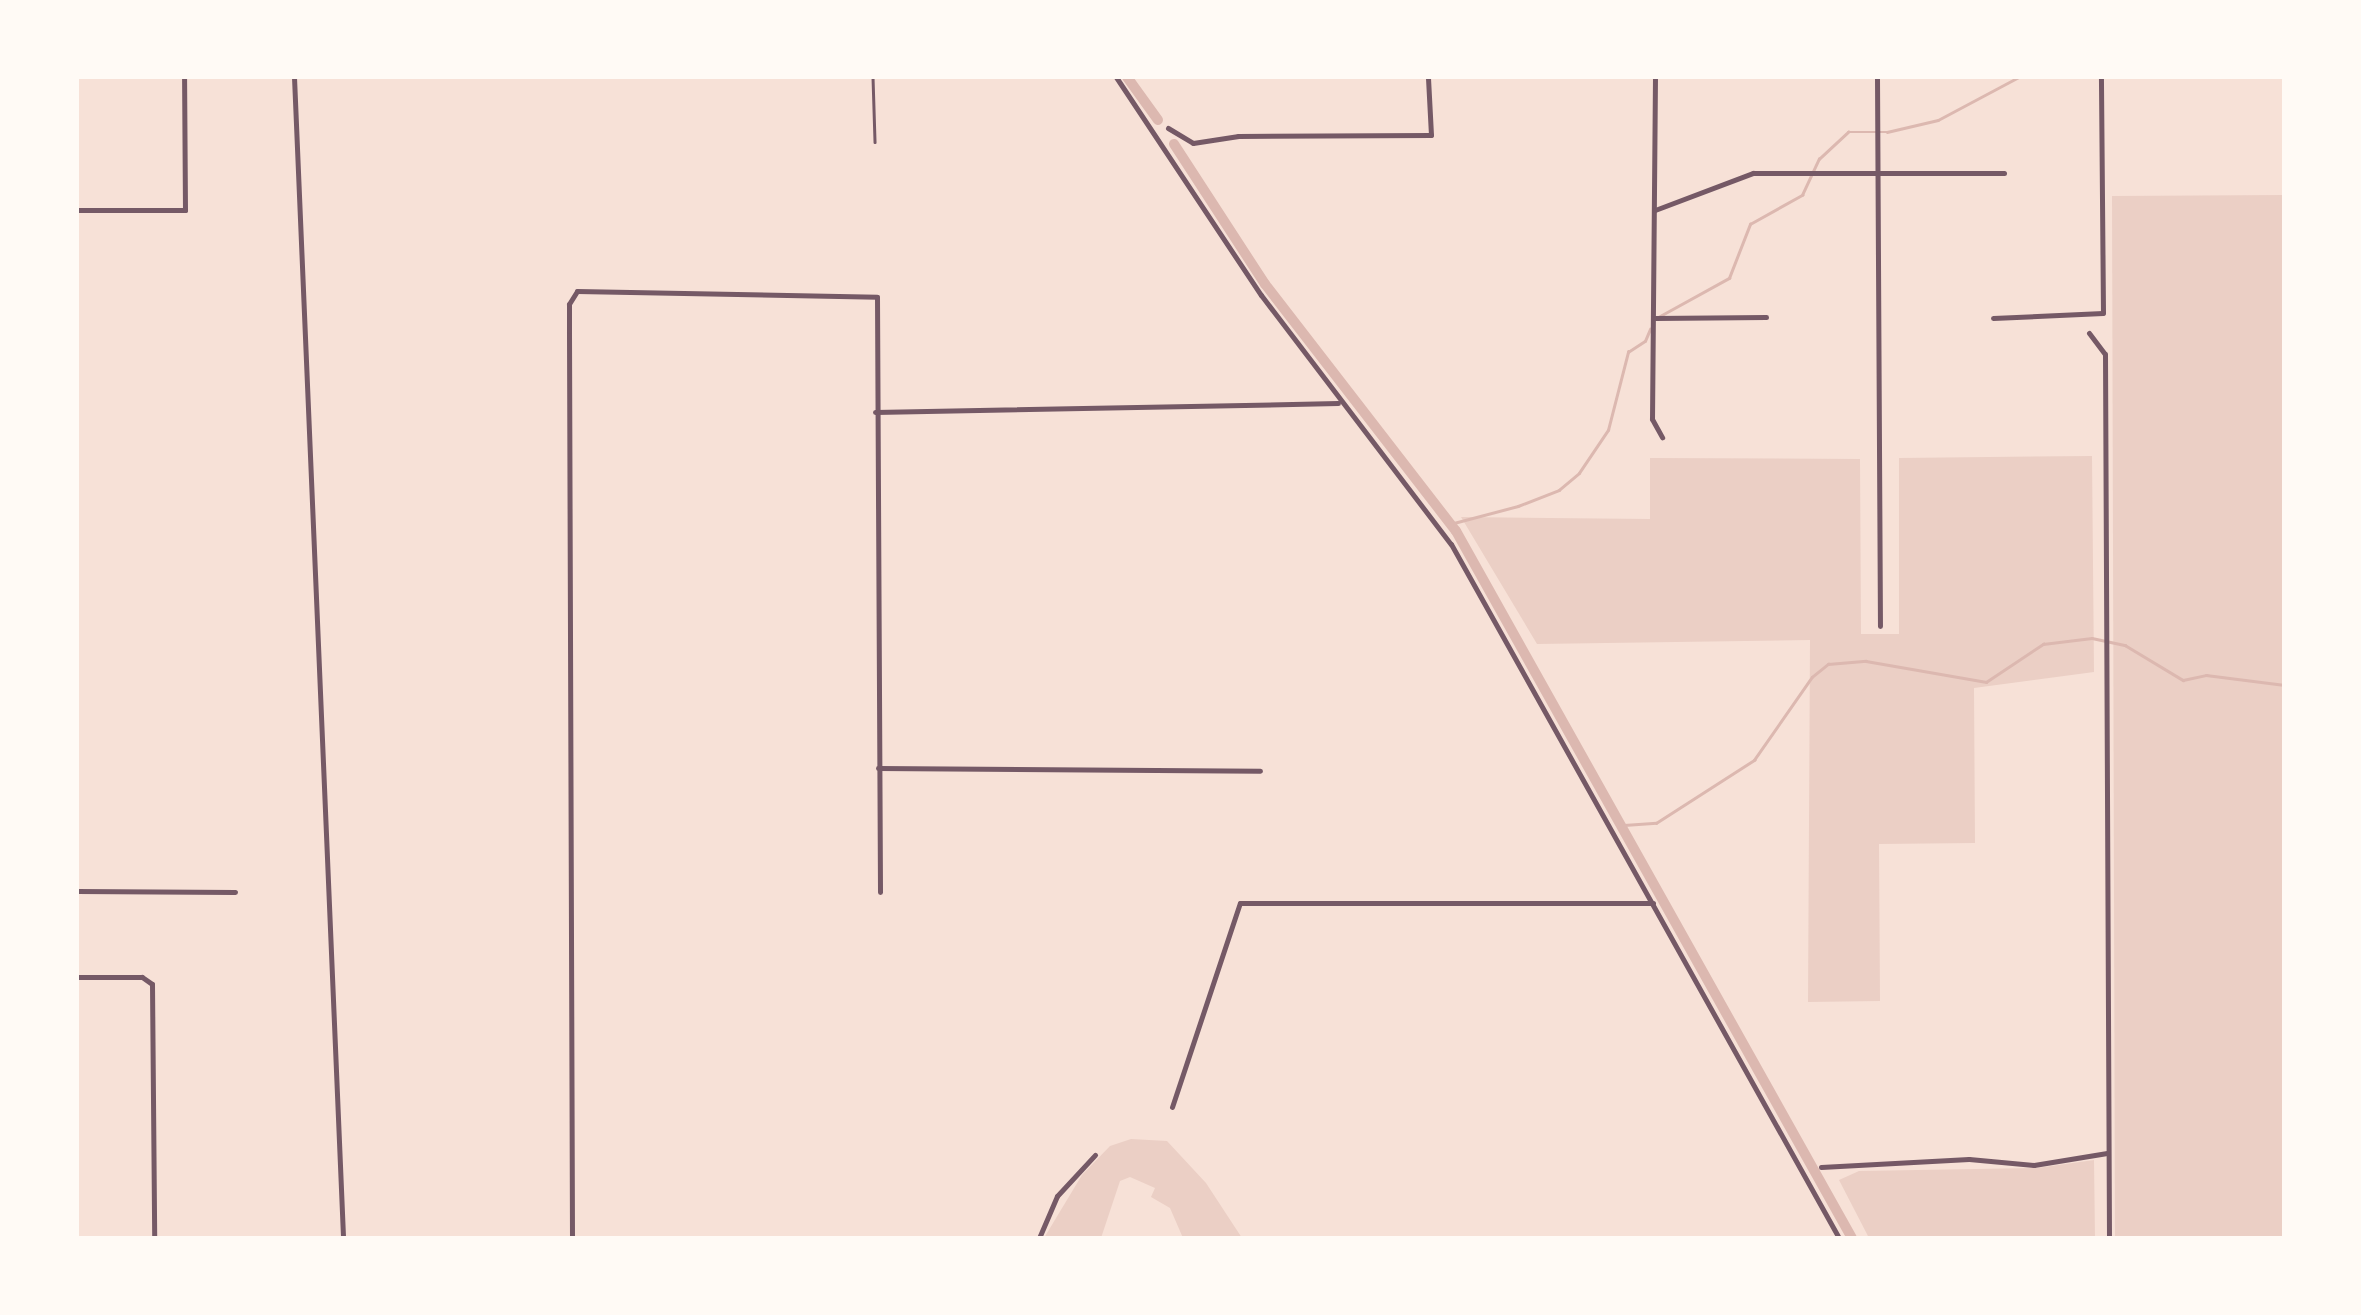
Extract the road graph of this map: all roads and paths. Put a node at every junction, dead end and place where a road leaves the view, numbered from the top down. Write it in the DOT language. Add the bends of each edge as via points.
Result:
graph roads {
  1 [pos="184,77"];
  2 [pos="294,77"];
  3 [pos="873,77"];
  4 [pos="1116,77"];
  5 [pos="1428,77"];
  6 [pos="1655,77"];
  7 [pos="1877,77"];
  8 [pos="2101,77"];
  9 [pos="1168,128"];
  10 [pos="875,142"];
  11 [pos="1878,173"];
  12 [pos="2004,173"];
  13 [pos="77,210"];
  14 [pos="1655,210"];
  15 [pos="1766,317"];
  16 [pos="1655,318"];
  17 [pos="1993,318"];
  18 [pos="2088,333"];
  19 [pos="1338,403"];
  20 [pos="875,412"];
  21 [pos="1661,437"];
  22 [pos="1880,626"];
  23 [pos="878,768"];
  24 [pos="1260,771"];
  25 [pos="77,891"];
  26 [pos="235,892"];
  27 [pos="880,892"];
  28 [pos="1653,903"];
  29 [pos="77,977"];
  30 [pos="1172,1107"];
  31 [pos="2108,1153"];
  32 [pos="1095,1156"];
  33 [pos="1821,1167"];
  34 [pos="154,1238"];
  35 [pos="343,1238"];
  36 [pos="572,1238"];
  37 [pos="1039,1238"];
  38 [pos="1839,1238"];
  39 [pos="2109,1238"];
  1 -- 13 [label="street" via="184,210"];
  2 -- 35 [label="street"];
  3 -- 10 [label="lane"];
  4 -- 19 [label="street"];
  5 -- 9 [label="street" via="1431,135 1238,136 1193,143"];
  6 -- 14 [label="street"];
  7 -- 11 [label="street"];
  8 -- 17 [label="street" via="2103,313"];
  11 -- 12 [label="street"];
  11 -- 14 [label="street" via="1753,173"];
  11 -- 22 [label="street"];
  14 -- 16 [label="street"];
  15 -- 16 [label="street"];
  16 -- 21 [label="street" via="1652,419"];
  18 -- 31 [label="street" via="2105,354"];
  19 -- 20 [label="street"];
  19 -- 28 [label="street" via="1451,544"];
  20 -- 23 [label="street"];
  20 -- 36 [label="street" via="877,297 577,291 569,304"];
  23 -- 24 [label="street"];
  23 -- 27 [label="street"];
  25 -- 26 [label="street"];
  28 -- 30 [label="street" via="1240,903"];
  28 -- 38 [label="street"];
  29 -- 34 [label="street" via="149,980"];
  31 -- 33 [label="street" via="2034,1165 1969,1159"];
  31 -- 39 [label="street"];
  32 -- 37 [label="street" via="1057,1196"];
}
